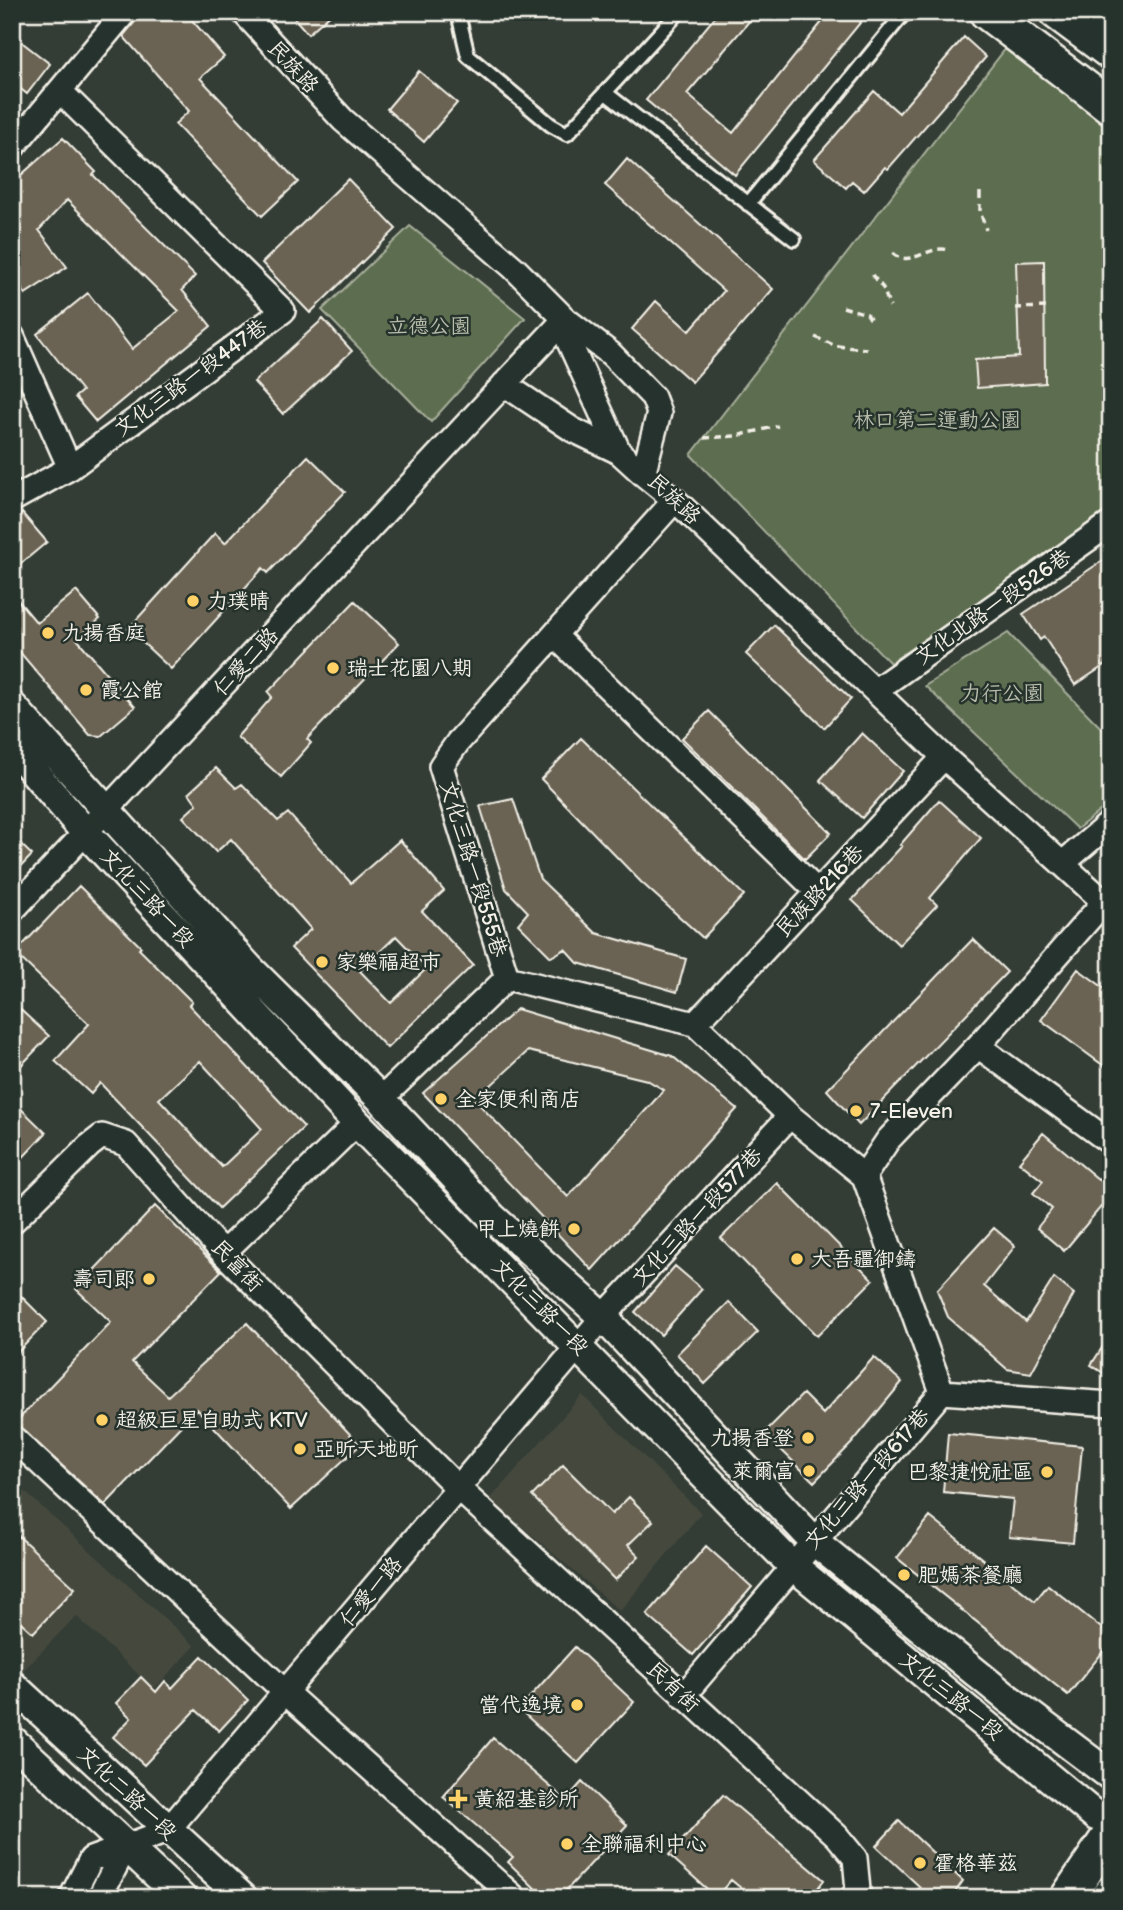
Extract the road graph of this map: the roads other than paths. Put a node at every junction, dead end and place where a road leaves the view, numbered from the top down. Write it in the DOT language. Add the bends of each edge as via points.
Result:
graph roads {
  1 [pos="125,12"];
  2 [pos="243,12"];
  3 [pos="462,12"];
  4 [pos="679,12"];
  5 [pos="905,12"];
  6 [pos="986,12"];
  7 [pos="1056,12"];
  8 [pos="1111,53"];
  9 [pos="60,91"];
  10 [pos="607,94"];
  11 [pos="1111,107"];
  12 [pos="12,148"];
  13 [pos="748,204"];
  14 [pos="794,239"];
  15 [pos="565,319"];
  16 [pos="12,337"];
  17 [pos="504,384"];
  18 [pos="619,452"];
  19 [pos="70,468"];
  20 [pos="642,474"];
  21 [pos="12,500"];
  22 [pos="675,500"];
  23 [pos="1111,523"];
  24 [pos="554,635"];
  25 [pos="876,690"];
  26 [pos="12,706"];
  27 [pos="12,746"];
  28 [pos="944,757"];
  29 [pos="108,810"];
  30 [pos="1111,822"];
  31 [pos="85,832"];
  32 [pos="1062,864"];
  33 [pos="818,892"];
  34 [pos="1107,905"];
  35 [pos="12,911"];
  36 [pos="507,978"];
  37 [pos="695,1024"];
  38 [pos="978,1046"];
  39 [pos="381,1099"];
  40 [pos="790,1116"];
  41 [pos="357,1123"];
  42 [pos="1111,1143"];
  43 [pos="864,1175"];
  44 [pos="13,1221"];
  45 [pos="223,1252"];
  46 [pos="603,1317"];
  47 [pos="579,1347"];
  48 [pos="942,1392"];
  49 [pos="1111,1404"];
  50 [pos="14,1441"];
  51 [pos="458,1488"];
  52 [pos="815,1542"];
  53 [pos="792,1565"];
  54 [pos="12,1685"];
  55 [pos="285,1692"];
  56 [pos="683,1696"];
  57 [pos="12,1740"];
  58 [pos="1111,1776"];
  59 [pos="1111,1821"];
  60 [pos="167,1831"];
  61 [pos="1111,1833"];
  62 [pos="125,1847"];
  63 [pos="1111,1893"];
  64 [pos="71,1898"];
  65 [pos="99,1898"];
  66 [pos="182,1898"];
  67 [pos="243,1898"];
  68 [pos="515,1898"];
  69 [pos="852,1898"];
  70 [pos="1067,1898"];
  71 [pos="1107,1898"];
  1 -- 9 [label="street"];
  2 -- 15 [label="street, 民族路" via="343,121 514,268"];
  3 -- 10 [label="lane" via="468,56 551,125 567,134"];
  4 -- 10 [label="lane"];
  5 -- 13 [label="lane"];
  6 -- 11 [label="main road"];
  7 -- 8 [label="main road"];
  9 -- 12 [label="street"];
  9 -- 19 [label="street, 文化三路一段447巷" via="283,311"];
  10 -- 13 [label="lane"];
  13 -- 14 [label="lane"];
  15 -- 17 [label="street, 仁愛二路"];
  15 -- 18 [label="street" via="569,342"];
  15 -- 20 [label="street, 民族路" via="611,354 653,397 659,413"];
  16 -- 19 [label="street"];
  17 -- 18 [label="street" via="573,430"];
  17 -- 29 [label="street, 仁愛二路"];
  18 -- 20 [label="street"];
  19 -- 21 [label="street, 文化三路一段447巷"];
  20 -- 22 [label="street, 民族路"];
  22 -- 24 [label="street, 文化三路一段555巷"];
  22 -- 25 [label="street, 民族路"];
  23 -- 25 [label="street, 文化北路一段526巷"];
  24 -- 33 [label="street"];
  24 -- 36 [label="street, 文化三路一段555巷" via="441,766"];
  25 -- 28 [label="street, 民族路"];
  26 -- 29 [label="street, 文化三路一段"];
  27 -- 31 [label="street, 文化三路一段"];
  28 -- 32 [label="street, 民族路"];
  28 -- 33 [label="street, 民族路216巷"];
  29 -- 31 [label="street, 仁愛二路"];
  29 -- 39 [label="street, 文化三路一段" via="248,968"];
  30 -- 32 [label="street"];
  31 -- 35 [label="street, 仁愛二路"];
  31 -- 41 [label="street, 文化三路一段"];
  32 -- 34 [label="street, 民族路"];
  33 -- 37 [label="street, 民族路216巷"];
  34 -- 38 [label="street"];
  36 -- 37 [label="street, 文化三路一段555巷"];
  36 -- 39 [label="street, 文化三路一段555巷"];
  37 -- 40 [label="street"];
  38 -- 42 [label="street"];
  38 -- 43 [label="street" via="888,1140"];
  39 -- 46 [label="street, 文化三路一段" via="493,1219"];
  40 -- 43 [label="street"];
  40 -- 46 [label="street, 文化三路一段577巷"];
  41 -- 45 [label="street"];
  41 -- 47 [label="street, 文化三路一段"];
  43 -- 48 [label="street, 文化三路一段617巷"];
  44 -- 45 [label="street, 民富街" via="102,1136 126,1144"];
  45 -- 51 [label="street, 民富街"];
  46 -- 47 [label="street, 仁愛一路"];
  46 -- 52 [label="street, 文化三路一段"];
  47 -- 51 [label="street, 仁愛一路"];
  47 -- 53 [label="street, 文化三路一段"];
  48 -- 49 [label="street, 文化三路一段617巷"];
  48 -- 52 [label="street, 文化三路一段617巷"];
  50 -- 55 [label="street"];
  51 -- 55 [label="street, 仁愛一路"];
  51 -- 56 [label="street, 民有街"];
  52 -- 53 [label="street, 文化三路一段617巷"];
  52 -- 58 [label="street, 文化三路一段"];
  53 -- 56 [label="street, 文化三路一段617巷"];
  53 -- 59 [label="street, 文化三路一段" via="1096,1816"];
  54 -- 60 [label="street, 文化二路一段"];
  55 -- 60 [label="street, 仁愛一路"];
  55 -- 68 [label="street"];
  56 -- 69 [label="street, 民有街" via="837,1836 855,1858 858,1890"];
  57 -- 62 [label="street, 文化二路一段"];
  60 -- 62 [label="street, 仁愛一路"];
  60 -- 67 [label="street, 文化二路一段"];
  61 -- 70 [label="main road"];
  62 -- 64 [label="street, 仁愛一路" via="92,1859"];
  62 -- 65 [label="street"];
  62 -- 66 [label="street, 文化二路一段"];
  63 -- 71 [label="main road"];
}
